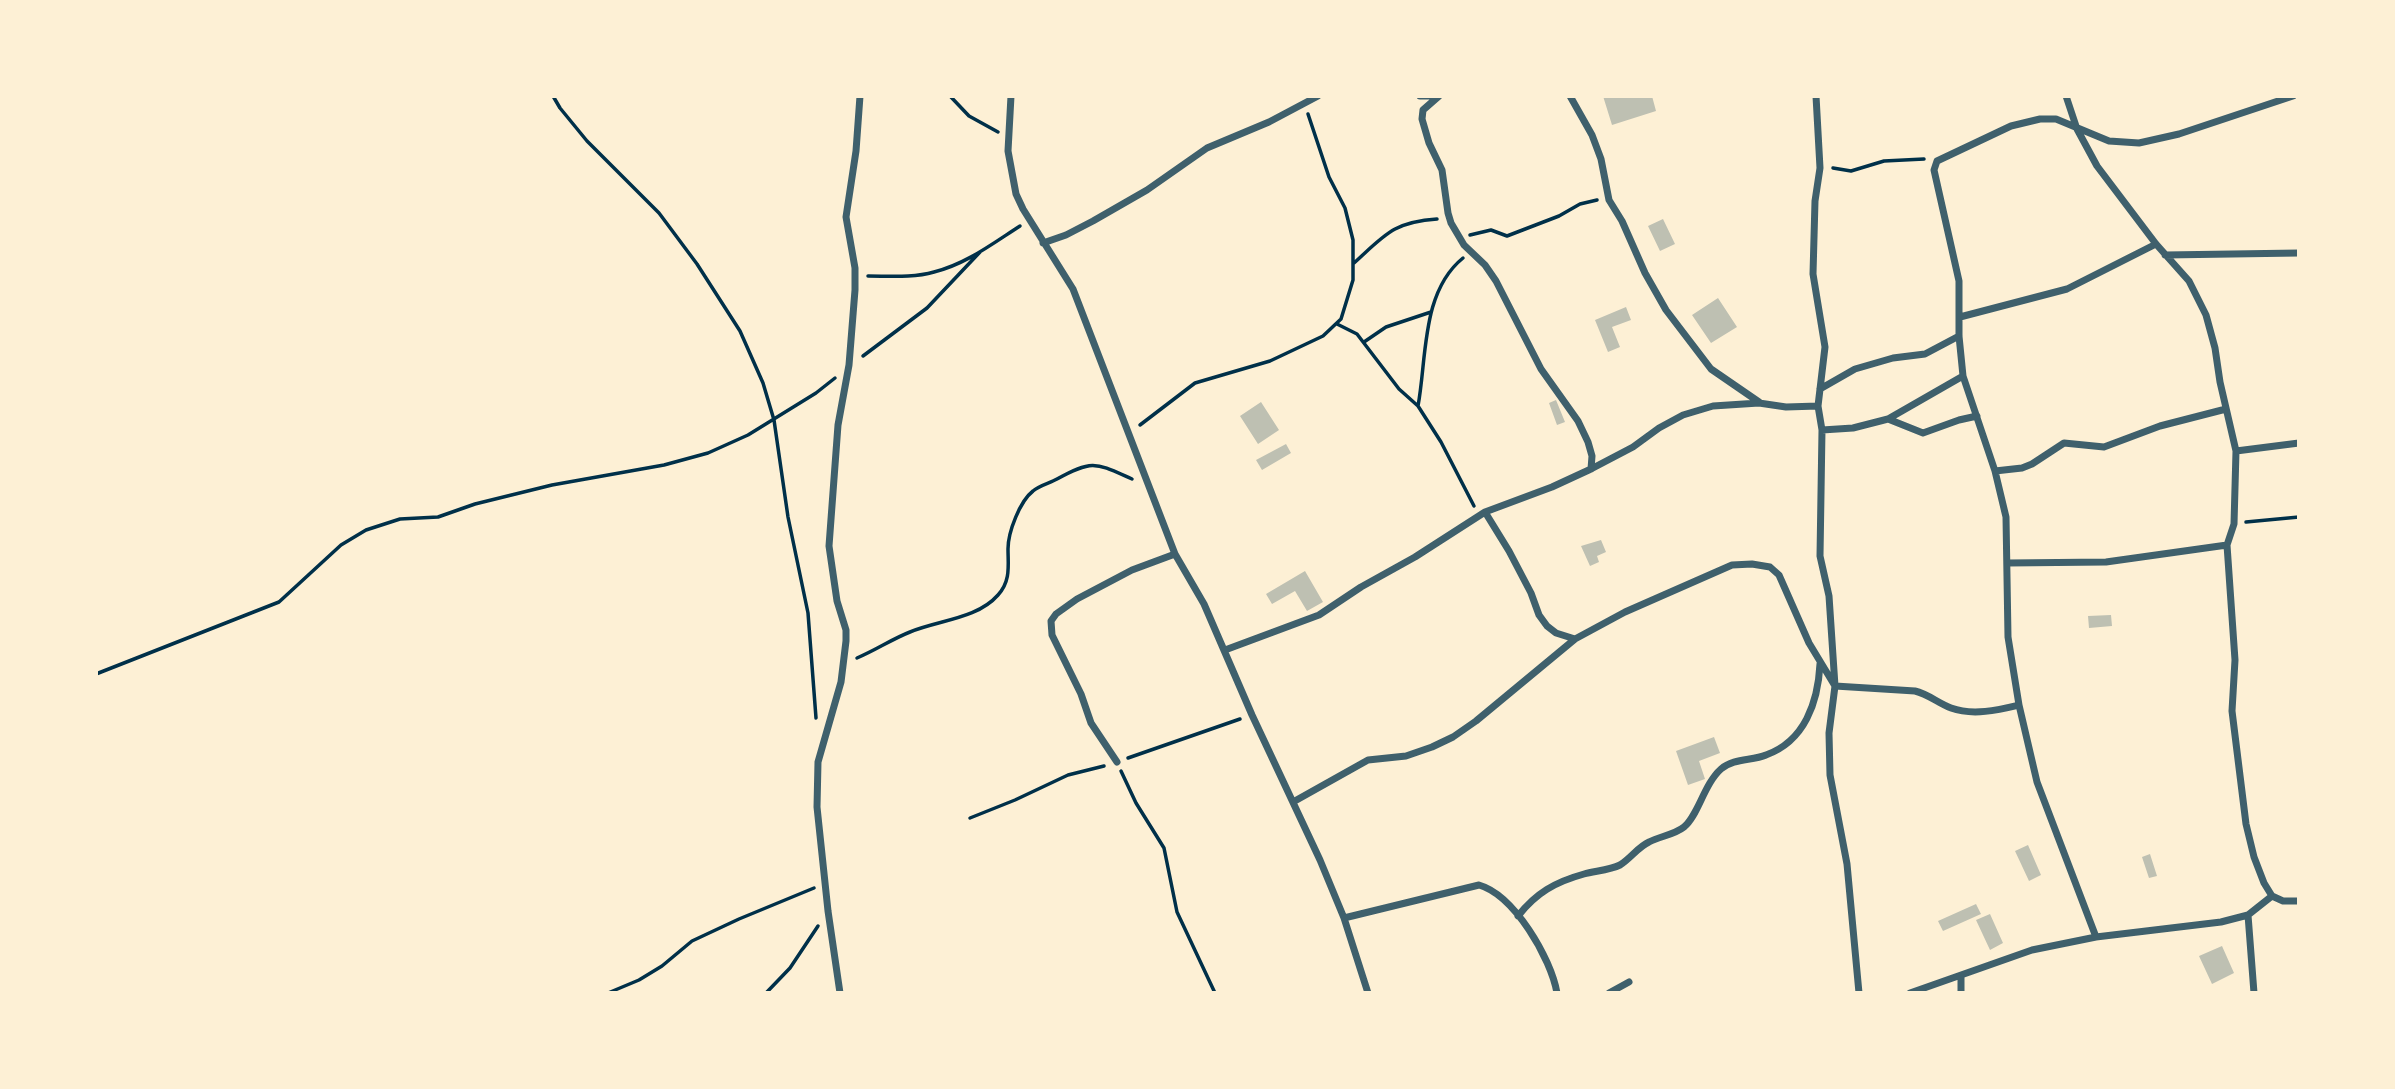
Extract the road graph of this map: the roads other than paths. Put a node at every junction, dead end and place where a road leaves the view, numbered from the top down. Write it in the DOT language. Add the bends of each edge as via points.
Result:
graph roads {
  1 [pos="860,96"];
  2 [pos="1011,96"];
  3 [pos="1318,96"];
  4 [pos="1420,96"];
  5 [pos="1437,96"];
  6 [pos="1570,96"];
  7 [pos="1816,96"];
  8 [pos="2066,96"];
  9 [pos="2293,96"];
  10 [pos="2077,130"];
  11 [pos="1044,243"];
  12 [pos="2156,244"];
  13 [pos="2299,253"];
  14 [pos="2165,254"];
  15 [pos="1960,317"];
  16 [pos="1959,336"];
  17 [pos="1963,376"];
  18 [pos="1820,389"];
  19 [pos="1759,403"];
  20 [pos="1818,406"];
  21 [pos="2226,409"];
  22 [pos="1977,416"];
  23 [pos="1888,419"];
  24 [pos="1822,430"];
  25 [pos="2299,443"];
  26 [pos="2236,452"];
  27 [pos="1591,469"];
  28 [pos="1996,471"];
  29 [pos="1482,514"];
  30 [pos="2227,545"];
  31 [pos="1175,554"];
  32 [pos="2008,563"];
  33 [pos="1575,639"];
  34 [pos="1225,650"];
  35 [pos="1820,662"];
  36 [pos="1835,686"];
  37 [pos="2019,705"];
  38 [pos="1117,762"];
  39 [pos="1293,802"];
  40 [pos="2272,895"];
  41 [pos="2299,901"];
  42 [pos="2248,915"];
  43 [pos="1518,916"];
  44 [pos="1344,918"];
  45 [pos="2096,936"];
  46 [pos="1961,976"];
  47 [pos="1629,982"];
  48 [pos="840,993"];
  49 [pos="1368,993"];
  50 [pos="1557,993"];
  51 [pos="1609,993"];
  52 [pos="1858,993"];
  53 [pos="1910,993"];
  54 [pos="1961,993"];
  55 [pos="2254,993"];
  1 -- 48 [label="street" via="846,217 856,276 829,545 846,630 844,663 818,762 817,807"];
  2 -- 11 [label="street" via="1008,151 1014,187"];
  3 -- 11 [label="street" via="1207,148 1147,190"];
  4 -- 5 [label="street"];
  5 -- 27 [label="street" via="1423,110 1422,119 1442,170 1451,223 1496,281 1541,369 1578,421 1592,456"];
  6 -- 19 [label="street" via="1592,135 1609,200 1656,292 1711,369"];
  7 -- 18 [label="street" via="1820,168 1813,274 1825,347"];
  8 -- 10 [label="street"];
  9 -- 10 [label="street" via="2139,143 2109,141"];
  10 -- 12 [label="street" via="2097,166"];
  10 -- 15 [label="street" via="2056,119 2040,119 2011,126 1937,161 1935,178 1959,281"];
  11 -- 31 [label="street" via="1073,289"];
  12 -- 14 [label="street"];
  12 -- 15 [label="street" via="2067,289"];
  13 -- 14 [label="street"];
  14 -- 21 [label="street" via="2189,281 2206,315"];
  15 -- 16 [label="street"];
  16 -- 17 [label="street"];
  16 -- 18 [label="street" via="1925,354 1855,369"];
  17 -- 22 [label="street"];
  17 -- 23 [label="street"];
  18 -- 20 [label="street"];
  19 -- 20 [label="street"];
  19 -- 27 [label="street" via="1713,406 1683,415"];
  20 -- 24 [label="street"];
  21 -- 26 [label="street"];
  21 -- 28 [label="street" via="2104,447 2064,443 2032,464"];
  22 -- 23 [label="street" via="1923,433"];
  22 -- 28 [label="street"];
  23 -- 24 [label="street"];
  24 -- 36 [label="street" via="1820,556 1830,609"];
  25 -- 26 [label="street"];
  26 -- 30 [label="street" via="2234,524"];
  27 -- 29 [label="street"];
  28 -- 32 [label="street" via="2006,517"];
  29 -- 33 [label="street" via="1514,562 1547,626"];
  29 -- 34 [label="street" via="1318,615"];
  30 -- 32 [label="street" via="2106,562"];
  30 -- 40 [label="street" via="2235,660 2232,711 2244,812 2254,857"];
  31 -- 34 [label="street"];
  31 -- 38 [label="street" via="1077,599 1051,621 1052,635 1091,723"];
  32 -- 37 [label="street" via="2008,637"];
  33 -- 35 [label="street" via="1706,576 1732,565 1752,564 1770,567 1779,575"];
  33 -- 39 [label="street" via="1453,737 1406,756 1368,761"];
  34 -- 39 [label="street"];
  35 -- 36 [label="street"];
  35 -- 43 [label="street" via="1816,699 1791,740 1767,755 1719,770 1682,829 1649,842 1620,865 1564,880 1535,896"];
  36 -- 37 [label="street" via="1914,691 1966,711"];
  36 -- 52 [label="street" via="1830,775 1847,864"];
  37 -- 45 [label="street" via="2037,782"];
  39 -- 44 [label="street"];
  40 -- 41 [label="street"];
  40 -- 42 [label="street"];
  42 -- 45 [label="street"];
  42 -- 55 [label="street"];
  43 -- 44 [label="street" via="1503,898 1479,884"];
  43 -- 50 [label="street" via="1539,949"];
  44 -- 49 [label="street"];
  45 -- 46 [label="street" via="2032,950"];
  46 -- 53 [label="street"];
  46 -- 54 [label="street"];
  47 -- 51 [label="street"];
}
